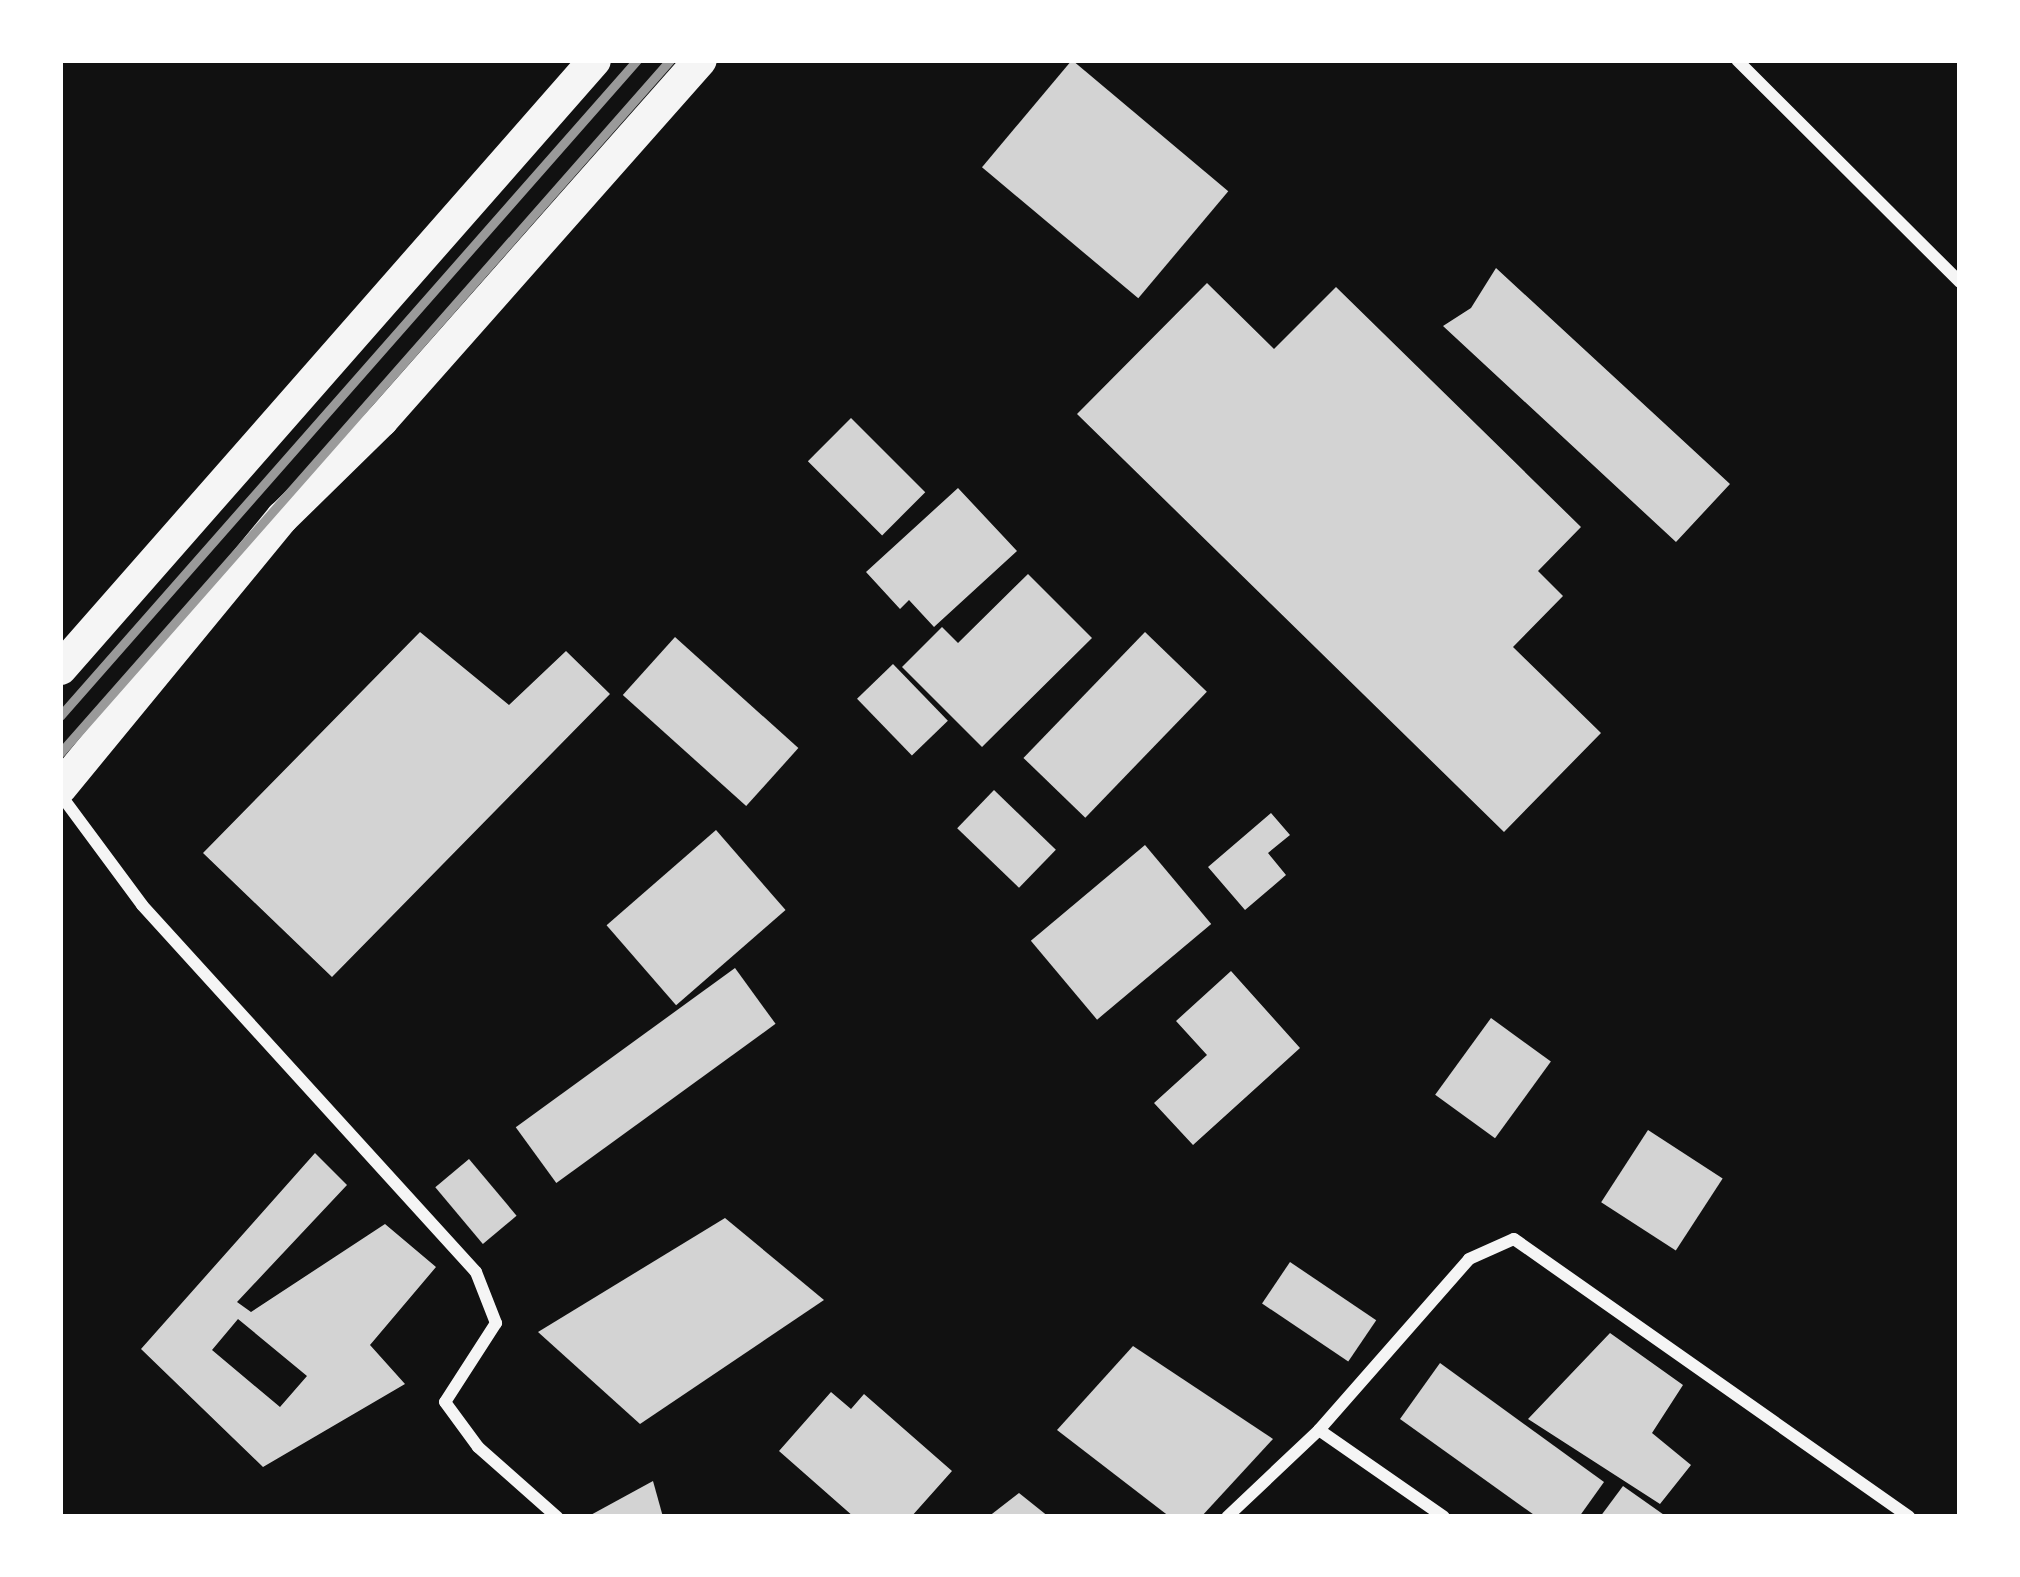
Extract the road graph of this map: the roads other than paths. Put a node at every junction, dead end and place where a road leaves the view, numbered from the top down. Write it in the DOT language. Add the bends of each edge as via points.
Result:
graph roads {
  1 [pos="594,60"];
  2 [pos="700,60"];
  3 [pos="1737,60"];
  4 [pos="1960,282"];
  5 [pos="60,668"];
  6 [pos="60,791"];
  7 [pos="1319,1430"];
  8 [pos="556,1517"];
  9 [pos="1227,1517"];
  10 [pos="1444,1517"];
  11 [pos="1909,1517"];
  1 -- 5 [label="highway"];
  2 -- 6 [label="highway" via="381,420 282,517"];
  3 -- 4 [label="street"];
  6 -- 8 [label="street" via="142,905 476,1272 496,1323 445,1402 478,1447"];
  7 -- 9 [label="street"];
  7 -- 10 [label="street"];
  7 -- 11 [label="street" via="1469,1259 1514,1239"];
}
